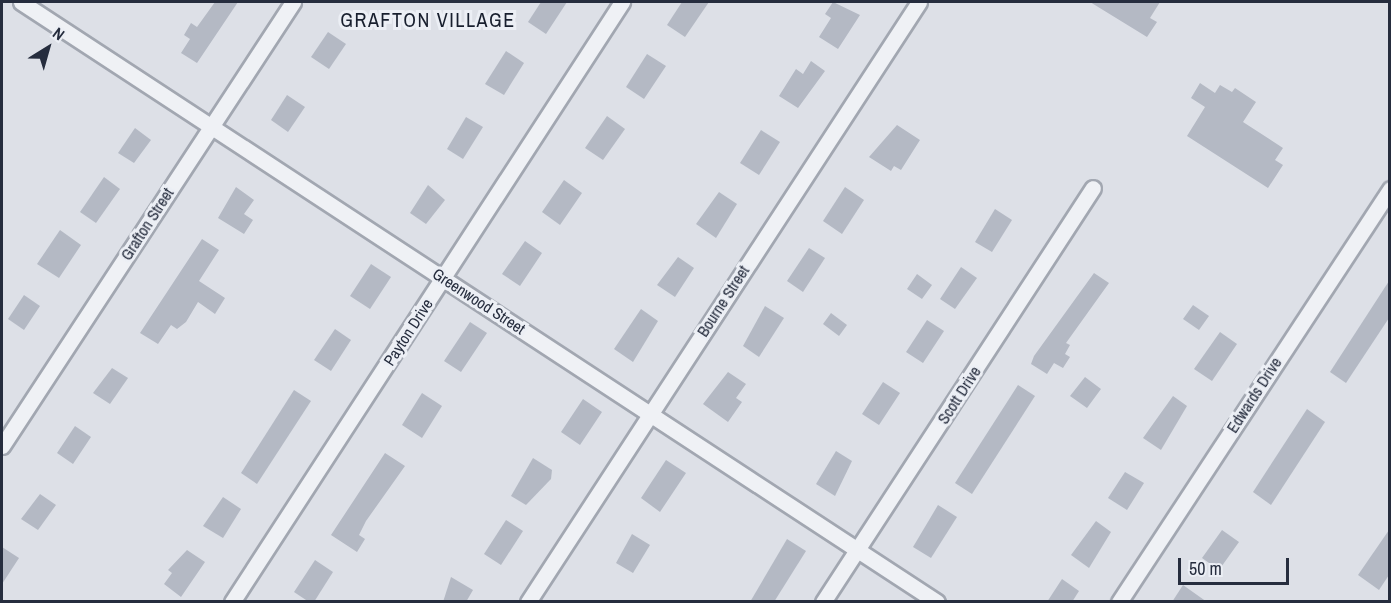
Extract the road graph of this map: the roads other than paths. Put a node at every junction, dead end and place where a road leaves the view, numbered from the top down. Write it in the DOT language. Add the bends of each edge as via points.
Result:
graph roads {
  1 [pos="21,2"];
  2 [pos="294,2"];
  3 [pos="622,2"];
  4 [pos="920,2"];
  5 [pos="212,126"];
  6 [pos="1093,188"];
  7 [pos="1389,189"];
  8 [pos="443,278"];
  9 [pos="650,413"];
  10 [pos="2,446"];
  11 [pos="857,549"];
  12 [pos="232,602"];
  13 [pos="528,602"];
  14 [pos="823,602"];
  15 [pos="938,602"];
  16 [pos="1119,602"];
  1 -- 5 [label="street, Greenwood Street"];
  2 -- 5 [label="street, Grafton Street"];
  3 -- 8 [label="street, Payton Drive"];
  4 -- 9 [label="street, Bourne Street"];
  5 -- 8 [label="street, Greenwood Street"];
  5 -- 10 [label="street, Grafton Street"];
  6 -- 11 [label="street, Scott Drive"];
  7 -- 16 [label="street, Edwards Drive"];
  8 -- 9 [label="street, Greenwood Street"];
  8 -- 12 [label="street, Payton Drive"];
  9 -- 11 [label="street, Greenwood Street"];
  9 -- 13 [label="street, Bourne Street"];
  11 -- 14 [label="street, Scott Drive"];
  11 -- 15 [label="street, Greenwood Street"];
}
